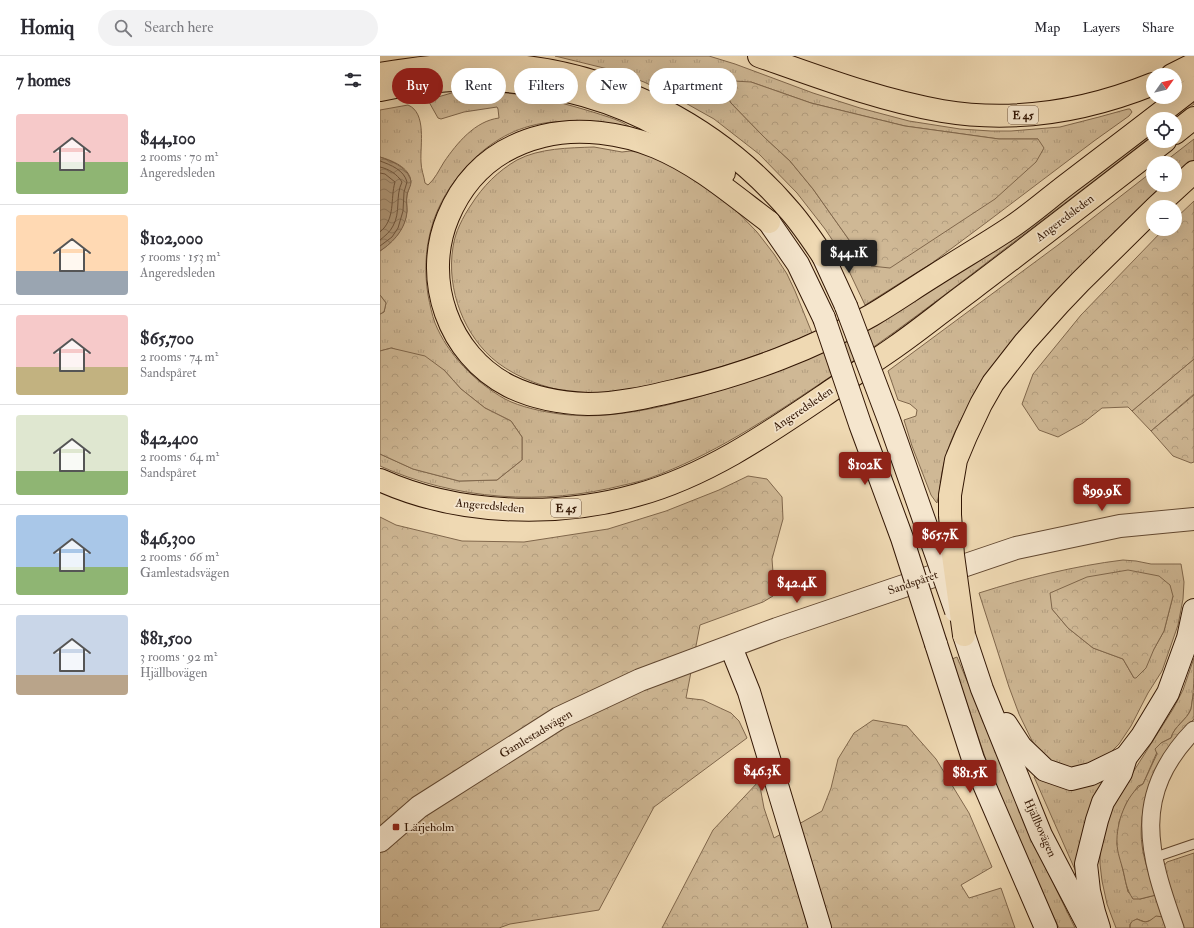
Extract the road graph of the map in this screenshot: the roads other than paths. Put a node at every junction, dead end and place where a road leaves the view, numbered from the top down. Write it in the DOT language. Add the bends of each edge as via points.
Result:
graph roads {
  1 [pos="759,56"];
  2 [pos="1194,64"];
  3 [pos="1182,70"];
  4 [pos="380,74"];
  5 [pos="1146,86"];
  6 [pos="1194,87"];
  7 [pos="380,90"];
  8 [pos="1194,118"];
  9 [pos="1182,127"];
  10 [pos="1155,148"];
  11 [pos="1194,172"];
  12 [pos="1164,200"];
  13 [pos="1146,217"];
  14 [pos="769,222"];
  15 [pos="822,256"];
  16 [pos="380,480"];
  17 [pos="1194,519"];
  18 [pos="1194,610"];
  19 [pos="964,635"];
  20 [pos="731,646"];
  21 [pos="982,689"];
  22 [pos="1194,730"];
  23 [pos="1126,757"];
  24 [pos="973,759"];
  25 [pos="380,841"];
  26 [pos="1194,844"];
  27 [pos="1154,858"];
  28 [pos="820,928"];
  29 [pos="1029,928"];
  30 [pos="1046,928"];
  31 [pos="1090,928"];
  32 [pos="1099,928"];
  33 [pos="1175,928"];
  1 -- 5 [label="highway, E 45" via="884,98 920,107 983,115 1006,116 1069,110"];
  2 -- 3 [label="highway"];
  4 -- 15 [label="highway" via="439,66 506,65 576,76 625,92 661,108 686,123 743,164 780,199"];
  6 -- 14 [label="highway" via="1012,227 873,314 804,348 753,368 701,384 643,398 607,403 570,403 529,394 504,383 478,363 453,329 444,306 438,274 438,250 457,198 484,165 498,154 543,136 567,132 594,133 647,144 695,167"];
  7 -- 14 [label="highway" via="449,81 487,80 550,88 600,100 671,132 698,150 740,187"];
  8 -- 9 [label="highway"];
  10 -- 16 [label="highway, Angeredsleden / E 45" via="895,346 744,448 666,486 580,507 511,510 429,498"];
  11 -- 12 [label="highway"];
  13 -- 19 [label="highway, bridge" via="1025,342 993,383 972,423 956,460 950,495 953,555"];
  14 -- 24 [label="main road, bridge" via="798,264 824,318 902,538"];
  15 -- 19 [label="main road, Hjällbovägen, bridge" via="846,306 889,420"];
  17 -- 20 [label="main road, Sandspåret" via="1120,526 1016,548"];
  18 -- 23 [label="main road" via="1188,638 1168,693"];
  19 -- 21 [label="main road, Hjällbovägen"];
  20 -- 25 [label="main road, Gamlestadsvägen" via="640,680 559,718 419,807"];
  20 -- 28 [label="main road" via="751,699"];
  21 -- 23 [label="main road" via="1021,747 1045,770 1071,779 1091,774"];
  21 -- 31 [label="main road, Hjällbovägen" via="1041,835"];
  22 -- 27 [label="street" via="1172,756 1156,788 1151,821"];
  23 -- 32 [label="main road" via="1121,773 1103,802 1086,864 1089,891"];
  24 -- 29 [label="main road" via="998,856"];
  24 -- 30 [label="main road"];
  26 -- 27 [label="lane"];
  27 -- 33 [label="street"];
}
